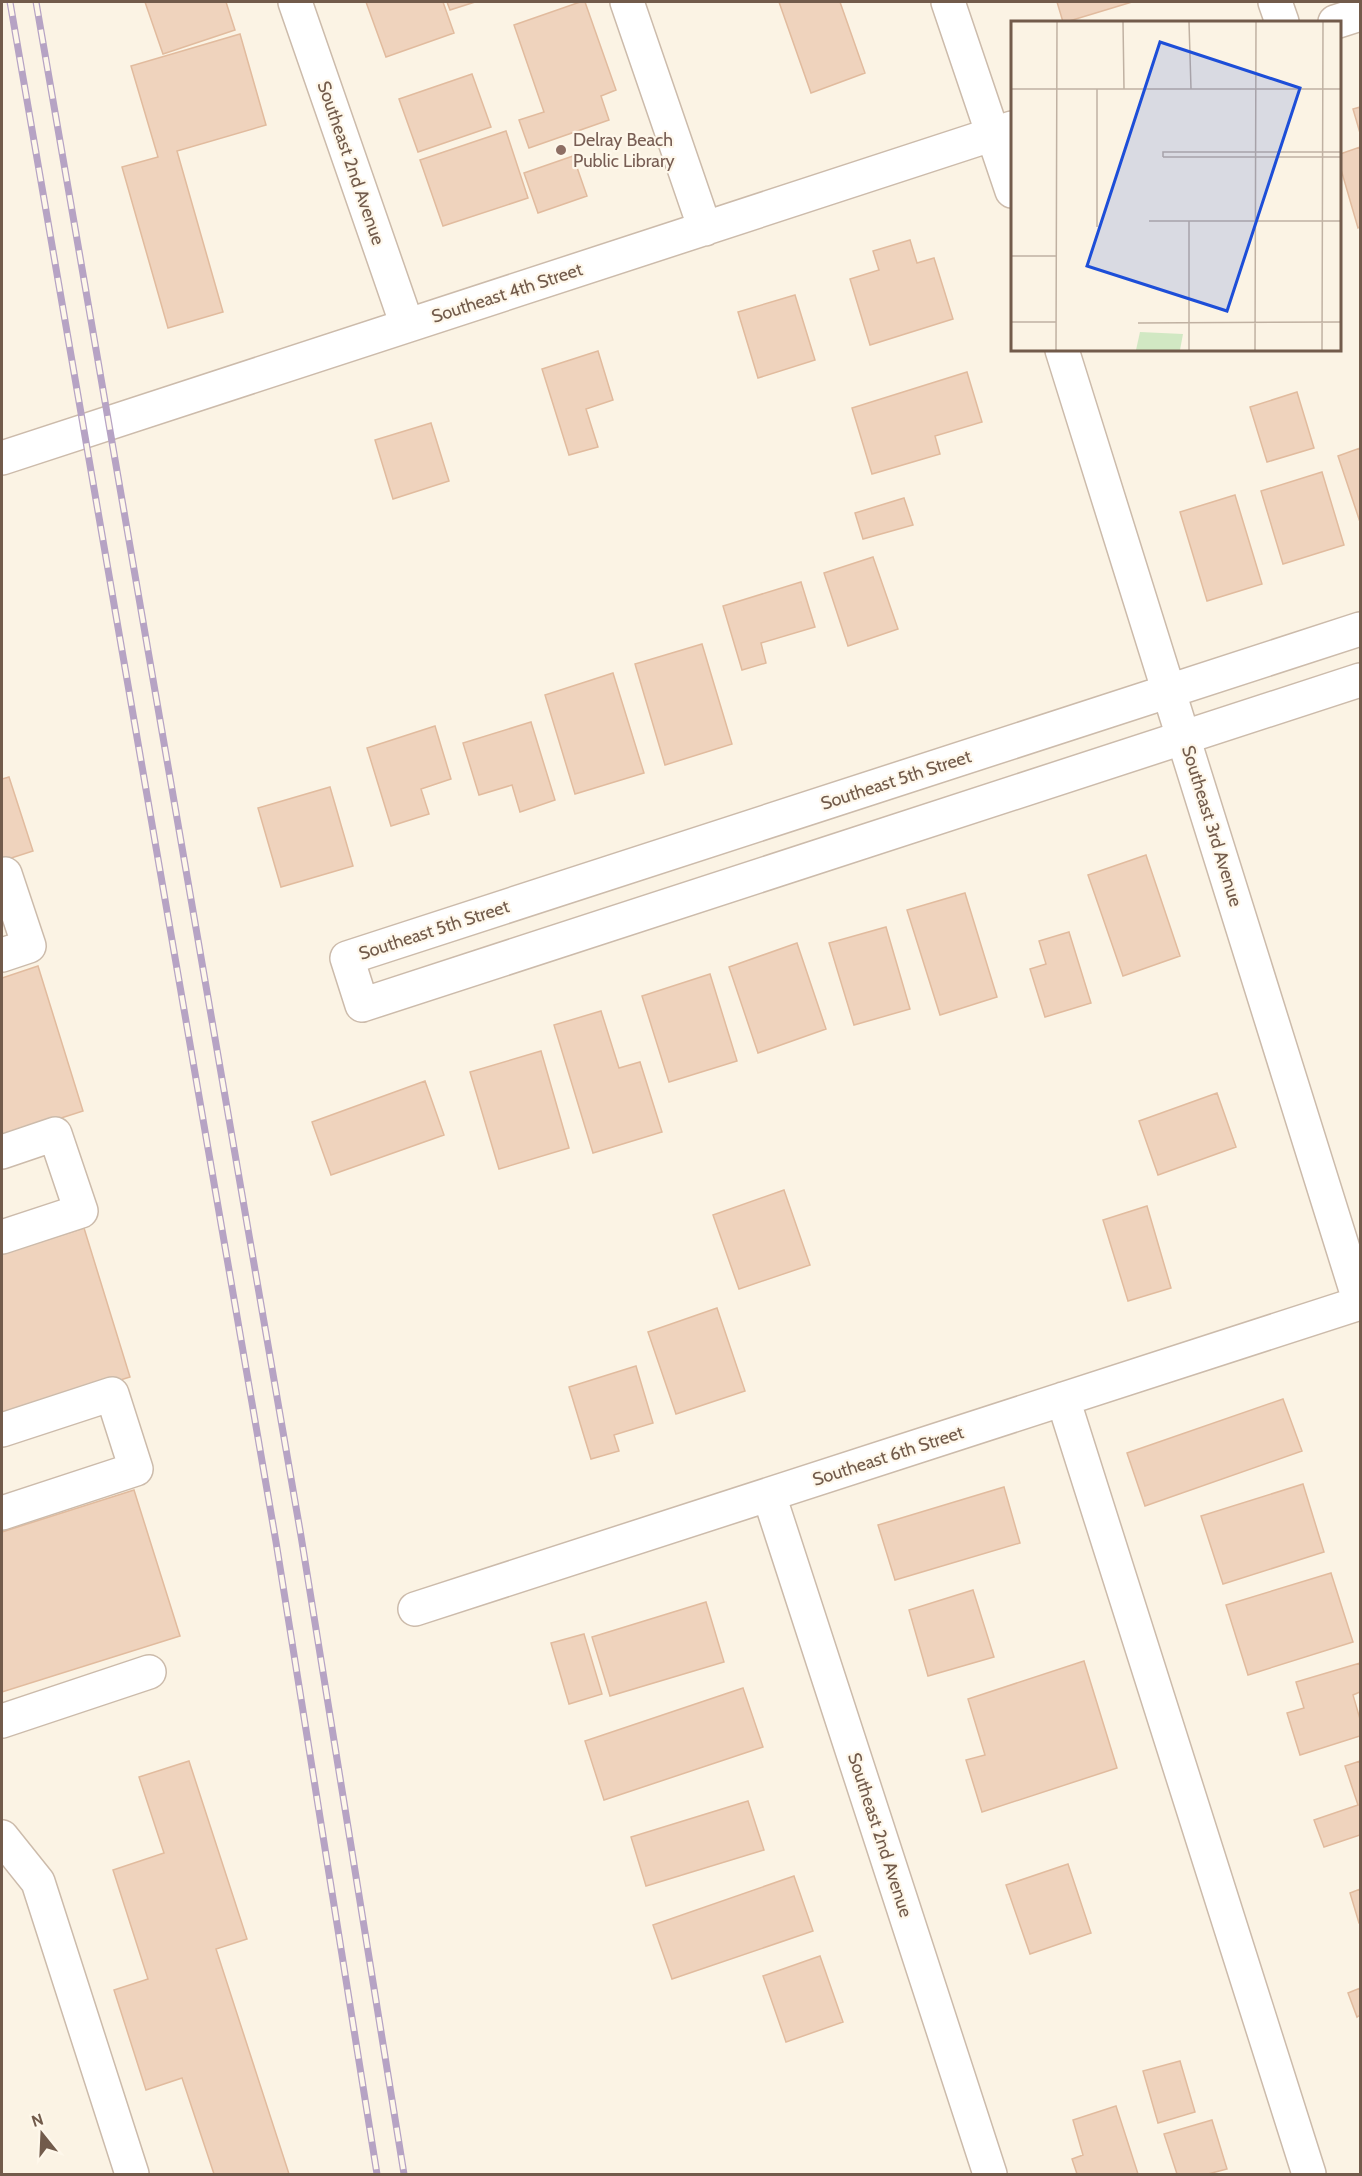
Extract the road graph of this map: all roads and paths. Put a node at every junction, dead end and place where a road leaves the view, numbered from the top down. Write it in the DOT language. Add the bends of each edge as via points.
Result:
graph roads {
  1 [pos="295,2"];
  2 [pos="627,2"];
  3 [pos="948,2"];
  4 [pos="1275,2"];
  5 [pos="1360,14"];
  6 [pos="1282,21"];
  7 [pos="1338,21"];
  8 [pos="1003,131"];
  9 [pos="1011,184"];
  10 [pos="705,229"];
  11 [pos="407,326"];
  12 [pos="1062,351"];
  13 [pos="2,458"];
  14 [pos="1360,629"];
  15 [pos="1360,680"];
  16 [pos="1169,691"];
  17 [pos="1185,738"];
  18 [pos="2,875"];
  19 [pos="2,955"];
  20 [pos="2,1152"];
  21 [pos="2,1237"];
  22 [pos="1360,1303"];
  23 [pos="1063,1399"];
  24 [pos="2,1430"];
  25 [pos="769,1494"];
  26 [pos="2,1513"];
  27 [pos="415,1609"];
  28 [pos="149,1672"];
  29 [pos="2,1721"];
  30 [pos="2,1837"];
  31 [pos="132,2175"];
  32 [pos="990,2175"];
  33 [pos="1309,2175"];
  1 -- 11 [label="street, Southeast 2nd Avenue"];
  2 -- 10 [label="street"];
  3 -- 8 [label="street"];
  4 -- 6 [label="street"];
  5 -- 7 [label="street"];
  8 -- 9 [label="street"];
  8 -- 10 [label="street, Southeast 4th Street"];
  10 -- 11 [label="street, Southeast 4th Street"];
  11 -- 13 [label="street, Southeast 4th Street"];
  12 -- 16 [label="street, Southeast 3rd Avenue"];
  14 -- 16 [label="street, Southeast 5th Street"];
  15 -- 17 [label="street, Southeast 5th Street"];
  16 -- 17 [label="street, Southeast 3rd Avenue"];
  16 -- 17 [label="street, Southeast 5th Street" via="347,958 362,1005"];
  17 -- 22 [label="street, Southeast 3rd Avenue"];
  18 -- 19 [label="street" via="5,874 29,946"];
  20 -- 21 [label="street" via="55,1134 81,1211"];
  22 -- 23 [label="street, Southeast 6th Street"];
  23 -- 25 [label="street, Southeast 6th Street"];
  23 -- 33 [label="street"];
  24 -- 26 [label="street" via="112,1394 136,1469"];
  25 -- 27 [label="street, Southeast 6th Street"];
  25 -- 32 [label="street, Southeast 2nd Avenue"];
  28 -- 29 [label="street"];
  30 -- 31 [label="street" via="38,1882"];
}
